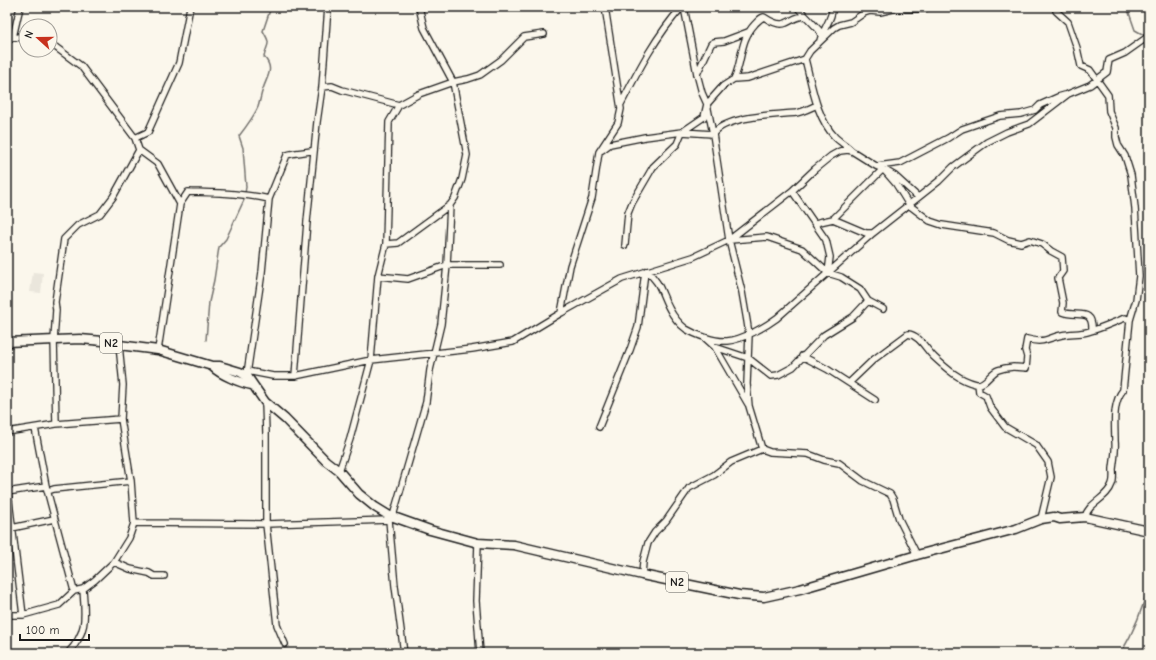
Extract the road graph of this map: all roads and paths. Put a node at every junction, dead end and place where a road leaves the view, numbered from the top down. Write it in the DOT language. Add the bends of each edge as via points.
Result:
graph roads {
  1 [pos="20,7"];
  2 [pos="190,7"];
  3 [pos="328,7"];
  4 [pos="419,7"];
  5 [pos="605,7"];
  6 [pos="683,7"];
  7 [pos="797,7"];
  8 [pos="832,7"];
  9 [pos="859,7"];
  10 [pos="928,7"];
  11 [pos="1056,7"];
  12 [pos="870,11"];
  13 [pos="805,16"];
  14 [pos="748,32"];
  15 [pos="544,34"];
  16 [pos="821,35"];
  17 [pos="1149,36"];
  18 [pos="13,37"];
  19 [pos="18,37"];
  20 [pos="7,40"];
  21 [pos="819,42"];
  22 [pos="58,49"];
  23 [pos="805,59"];
  24 [pos="697,74"];
  25 [pos="734,79"];
  26 [pos="1097,79"];
  27 [pos="452,82"];
  28 [pos="322,87"];
  29 [pos="1068,94"];
  30 [pos="621,104"];
  31 [pos="707,104"];
  32 [pos="399,105"];
  33 [pos="817,105"];
  34 [pos="682,132"];
  35 [pos="713,134"];
  36 [pos="135,138"];
  37 [pos="139,150"];
  38 [pos="314,150"];
  39 [pos="852,151"];
  40 [pos="599,152"];
  41 [pos="876,166"];
  42 [pos="883,169"];
  43 [pos="792,191"];
  44 [pos="918,197"];
  45 [pos="269,199"];
  46 [pos="180,204"];
  47 [pos="450,205"];
  48 [pos="909,205"];
  49 [pos="833,219"];
  50 [pos="815,223"];
  51 [pos="874,233"];
  52 [pos="729,240"];
  53 [pos="386,244"];
  54 [pos="625,245"];
  55 [pos="447,265"];
  56 [pos="500,265"];
  57 [pos="646,271"];
  58 [pos="828,273"];
  59 [pos="378,276"];
  60 [pos="868,301"];
  61 [pos="883,309"];
  62 [pos="561,313"];
  63 [pos="1130,320"];
  64 [pos="1092,330"];
  65 [pos="749,334"];
  66 [pos="704,338"];
  67 [pos="54,340"];
  68 [pos="7,342"];
  69 [pos="119,345"];
  70 [pos="715,347"];
  71 [pos="158,350"];
  72 [pos="435,353"];
  73 [pos="802,356"];
  74 [pos="748,358"];
  75 [pos="371,360"];
  76 [pos="295,376"];
  77 [pos="247,379"];
  78 [pos="849,383"];
  79 [pos="978,384"];
  80 [pos="875,400"];
  81 [pos="264,402"];
  82 [pos="750,406"];
  83 [pos="120,419"];
  84 [pos="56,424"];
  85 [pos="36,428"];
  86 [pos="599,428"];
  87 [pos="7,432"];
  88 [pos="762,449"];
  89 [pos="339,471"];
  90 [pos="131,482"];
  91 [pos="7,484"];
  92 [pos="47,489"];
  93 [pos="8,492"];
  94 [pos="1085,517"];
  95 [pos="391,518"];
  96 [pos="54,519"];
  97 [pos="1041,519"];
  98 [pos="134,523"];
  99 [pos="266,524"];
  100 [pos="10,529"];
  101 [pos="1149,531"];
  102 [pos="478,544"];
  103 [pos="917,555"];
  104 [pos="114,562"];
  105 [pos="642,575"];
  106 [pos="164,576"];
  107 [pos="83,589"];
  108 [pos="74,591"];
  109 [pos="7,615"];
  110 [pos="23,616"];
  111 [pos="285,644"];
  112 [pos="68,653"];
  113 [pos="404,653"];
  114 [pos="480,653"];
  1 -- 18 [label="street"];
  2 -- 36 [label="street" via="179,63 148,132"];
  3 -- 28 [label="street"];
  4 -- 27 [label="street" via="424,28"];
  5 -- 30 [label="street"];
  6 -- 24 [label="street"];
  6 -- 30 [label="street" via="670,20 643,60"];
  7 -- 13 [label="street"];
  8 -- 16 [label="street" via="833,12"];
  9 -- 12 [label="street"];
  10 -- 12 [label="street"];
  11 -- 26 [label="street" via="1056,11 1068,22 1081,66 1090,70"];
  12 -- 21 [label="street" via="834,28"];
  13 -- 14 [label="street" via="799,16 786,24 761,17"];
  13 -- 16 [label="street"];
  14 -- 24 [label="street" via="711,44"];
  14 -- 25 [label="street"];
  15 -- 27 [label="street" via="524,37 501,60 480,75"];
  16 -- 21 [label="street"];
  17 -- 26 [label="street" via="1125,53 1109,60 1107,72"];
  18 -- 19 [label="street"];
  18 -- 20 [label="street"];
  21 -- 23 [label="street"];
  22 -- 36 [label="street" via="81,66"];
  23 -- 25 [label="street" via="748,78"];
  23 -- 33 [label="street"];
  24 -- 31 [label="street"];
  25 -- 31 [label="street" via="723,86"];
  26 -- 29 [label="street" via="1090,85"];
  26 -- 63 [label="street" via="1108,95 1109,111 1116,128 1118,145 1125,156 1131,175 1139,276"];
  27 -- 32 [label="street" via="419,94"];
  27 -- 47 [label="street" via="467,155 462,179"];
  28 -- 32 [label="street" via="332,86"];
  28 -- 38 [label="street"];
  29 -- 41 [label="street" via="1040,105 1035,110 1000,116 962,129 900,163"];
  29 -- 44 [label="street" via="1029,124 987,142"];
  30 -- 40 [label="street" via="618,123"];
  31 -- 34 [label="street" via="704,117"];
  31 -- 35 [label="street"];
  32 -- 53 [label="street" via="389,122"];
  33 -- 35 [label="street" via="797,112 754,116 717,128"];
  33 -- 39 [label="street" via="835,137"];
  34 -- 35 [label="street"];
  34 -- 40 [label="street" via="645,136 610,144"];
  34 -- 54 [label="street" via="677,144 653,167 632,203 628,213"];
  35 -- 52 [label="street"];
  36 -- 37 [label="street"];
  37 -- 46 [label="street" via="158,164"];
  37 -- 67 [label="street" via="113,197 100,214 78,224 64,239 55,302"];
  38 -- 45 [label="street" via="287,155"];
  38 -- 76 [label="street"];
  39 -- 41 [label="street"];
  39 -- 43 [label="street" via="840,151 831,156"];
  40 -- 62 [label="street" via="592,198 570,266"];
  41 -- 42 [label="street"];
  42 -- 44 [label="street" via="895,176"];
  42 -- 48 [label="street"];
  42 -- 49 [label="street"];
  43 -- 50 [label="street"];
  43 -- 52 [label="street"];
  44 -- 48 [label="street"];
  45 -- 46 [label="street" via="250,194 188,192"];
  45 -- 77 [label="street"];
  46 -- 71 [label="street"];
  47 -- 53 [label="street" via="398,243"];
  47 -- 55 [label="street"];
  48 -- 51 [label="street"];
  48 -- 64 [label="street" via="930,221 942,225 994,233 1008,240 1030,240 1042,244 1062,258 1063,271 1058,278 1063,303 1062,312 1087,314 1093,323"];
  49 -- 50 [label="street"];
  49 -- 51 [label="street" via="866,233"];
  50 -- 58 [label="street" via="826,240 830,257"];
  51 -- 58 [label="street"];
  52 -- 57 [label="street" via="693,257"];
  52 -- 58 [label="street" via="768,237 779,240 802,249"];
  52 -- 65 [label="street"];
  53 -- 59 [label="street"];
  55 -- 56 [label="street"];
  55 -- 59 [label="street" via="408,279"];
  55 -- 72 [label="street" via="441,324"];
  57 -- 62 [label="street" via="622,279"];
  57 -- 66 [label="street" via="655,277 671,311 685,328"];
  57 -- 86 [label="street" via="638,327"];
  58 -- 60 [label="street" via="841,277 860,289"];
  58 -- 65 [label="street" via="777,318"];
  59 -- 75 [label="street"];
  60 -- 61 [label="street"];
  60 -- 73 [label="street" via="852,317 824,335"];
  62 -- 72 [label="street" via="513,342"];
  63 -- 64 [label="street" via="1125,318"];
  63 -- 94 [label="street" via="1123,390 1119,394 1114,427 1112,484 1104,496 1090,506"];
  64 -- 79 [label="street" via="1061,335 1044,341 1027,339 1026,368 1012,366 999,370"];
  65 -- 66 [label="street" via="727,341"];
  65 -- 74 [label="street"];
  66 -- 70 [label="street"];
  67 -- 68 [label="highway, N2"];
  67 -- 69 [label="highway, N2" via="80,338"];
  67 -- 84 [label="street"];
  69 -- 71 [label="highway, N2"];
  69 -- 83 [label="street" via="123,385"];
  70 -- 74 [label="street"];
  70 -- 82 [label="street"];
  71 -- 77 [label="highway, N2" via="240,372"];
  72 -- 75 [label="street"];
  72 -- 95 [label="street" via="426,402"];
  73 -- 74 [label="street" via="793,367 772,376"];
  73 -- 78 [label="street"];
  74 -- 82 [label="street" via="747,384"];
  75 -- 76 [label="street"];
  75 -- 89 [label="street"];
  76 -- 77 [label="street"];
  77 -- 81 [label="highway, N2" via="258,390"];
  78 -- 79 [label="street" via="873,360 908,334 914,334 950,372"];
  78 -- 80 [label="street"];
  79 -- 97 [label="street" via="979,392 986,396 990,407 1005,427 1036,445 1048,462 1050,477"];
  81 -- 89 [label="highway, N2"];
  81 -- 99 [label="street"];
  82 -- 88 [label="street"];
  83 -- 84 [label="street"];
  83 -- 90 [label="street"];
  84 -- 85 [label="street"];
  85 -- 87 [label="street"];
  85 -- 92 [label="street"];
  88 -- 103 [label="street" via="770,452 808,454 839,463 863,481 890,494"];
  88 -- 105 [label="street" via="731,462 714,476 689,488 648,543 642,562"];
  89 -- 95 [label="highway, N2" via="363,498"];
  90 -- 92 [label="street"];
  90 -- 98 [label="street"];
  91 -- 93 [label="street"];
  92 -- 93 [label="street"];
  92 -- 96 [label="street"];
  93 -- 100 [label="street"];
  94 -- 97 [label="highway, N2"];
  94 -- 101 [label="highway, N2"];
  95 -- 99 [label="street"];
  95 -- 102 [label="highway, N2"];
  95 -- 113 [label="street" via="394,586"];
  96 -- 100 [label="street"];
  96 -- 108 [label="street"];
  97 -- 103 [label="highway, N2" via="1009,531"];
  98 -- 99 [label="street"];
  98 -- 104 [label="street" via="129,538"];
  99 -- 111 [label="street" via="277,625"];
  100 -- 110 [label="street"];
  102 -- 105 [label="highway, N2" via="514,546"];
  102 -- 114 [label="street" via="476,601"];
  103 -- 105 [label="highway, N2" via="764,597 739,595"];
  104 -- 106 [label="street" via="130,570"];
  104 -- 107 [label="street"];
  107 -- 108 [label="street"];
  107 -- 112 [label="street" via="83,630 77,643"];
  108 -- 110 [label="street" via="58,605"];
  109 -- 110 [label="street"];
}
